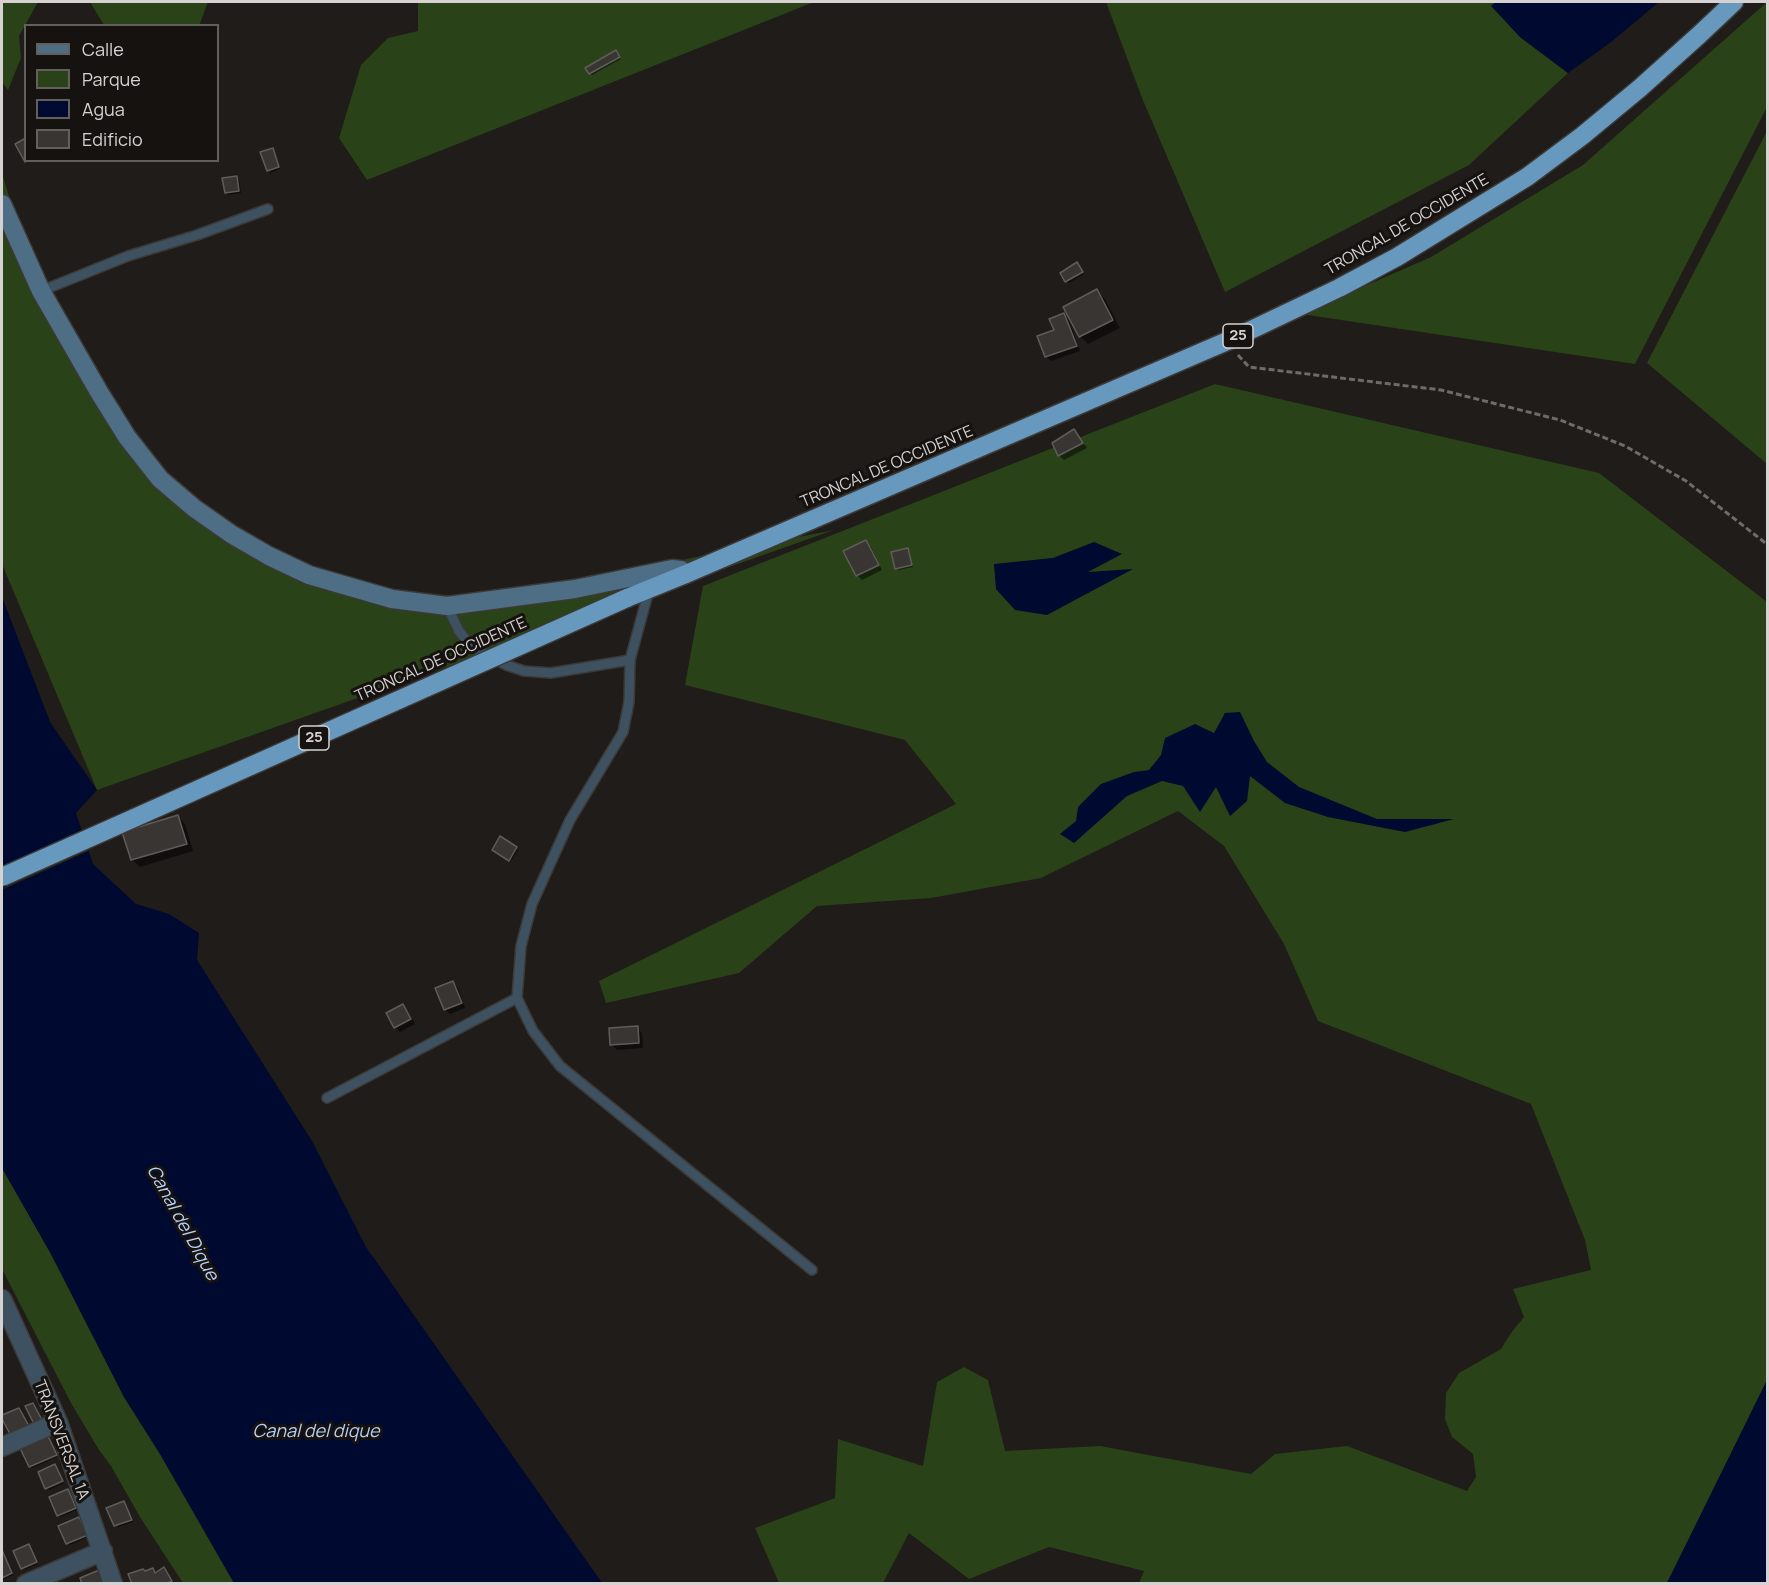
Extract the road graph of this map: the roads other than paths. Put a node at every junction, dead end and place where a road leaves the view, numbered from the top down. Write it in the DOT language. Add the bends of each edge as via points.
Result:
graph roads {
  1 [pos="1734,2"];
  2 [pos="2,204"];
  3 [pos="268,209"];
  4 [pos="41,291"];
  5 [pos="686,574"];
  6 [pos="650,589"];
  7 [pos="447,606"];
  8 [pos="630,660"];
  9 [pos="2,877"];
  10 [pos="517,998"];
  11 [pos="327,1098"];
  12 [pos="812,1270"];
  13 [pos="2,1299"];
  14 [pos="58,1422"];
  15 [pos="2,1447"];
  16 [pos="103,1551"];
  17 [pos="26,1584"];
  18 [pos="113,1584"];
  1 -- 5 [label="highway, TRONCAL DE OCCIDENTE / 25" via="1582,136 1527,177 1397,257 1232,339"];
  2 -- 4 [label="street"];
  3 -- 4 [label="lane" via="129,256"];
  4 -- 7 [label="street" via="127,437 160,479 194,508 231,534 309,575 392,598"];
  5 -- 6 [label="highway, TRONCAL DE OCCIDENTE / 25"];
  5 -- 7 [label="street" via="672,569 574,589"];
  6 -- 8 [label="lane"];
  6 -- 9 [label="highway, TRONCAL DE OCCIDENTE / 25, bridge"];
  7 -- 8 [label="lane" via="466,640 506,665 551,673"];
  8 -- 10 [label="lane" via="629,702 623,732 570,820 532,903 521,946"];
  10 -- 11 [label="lane"];
  10 -- 12 [label="lane" via="533,1031 560,1066"];
  13 -- 14 [label="street, TRANSVERSAL 1A"];
  14 -- 15 [label="street"];
  14 -- 16 [label="street, TRANSVERSAL 1A"];
  16 -- 17 [label="street"];
  16 -- 18 [label="street, TRANSVERSAL 1A"];
}
